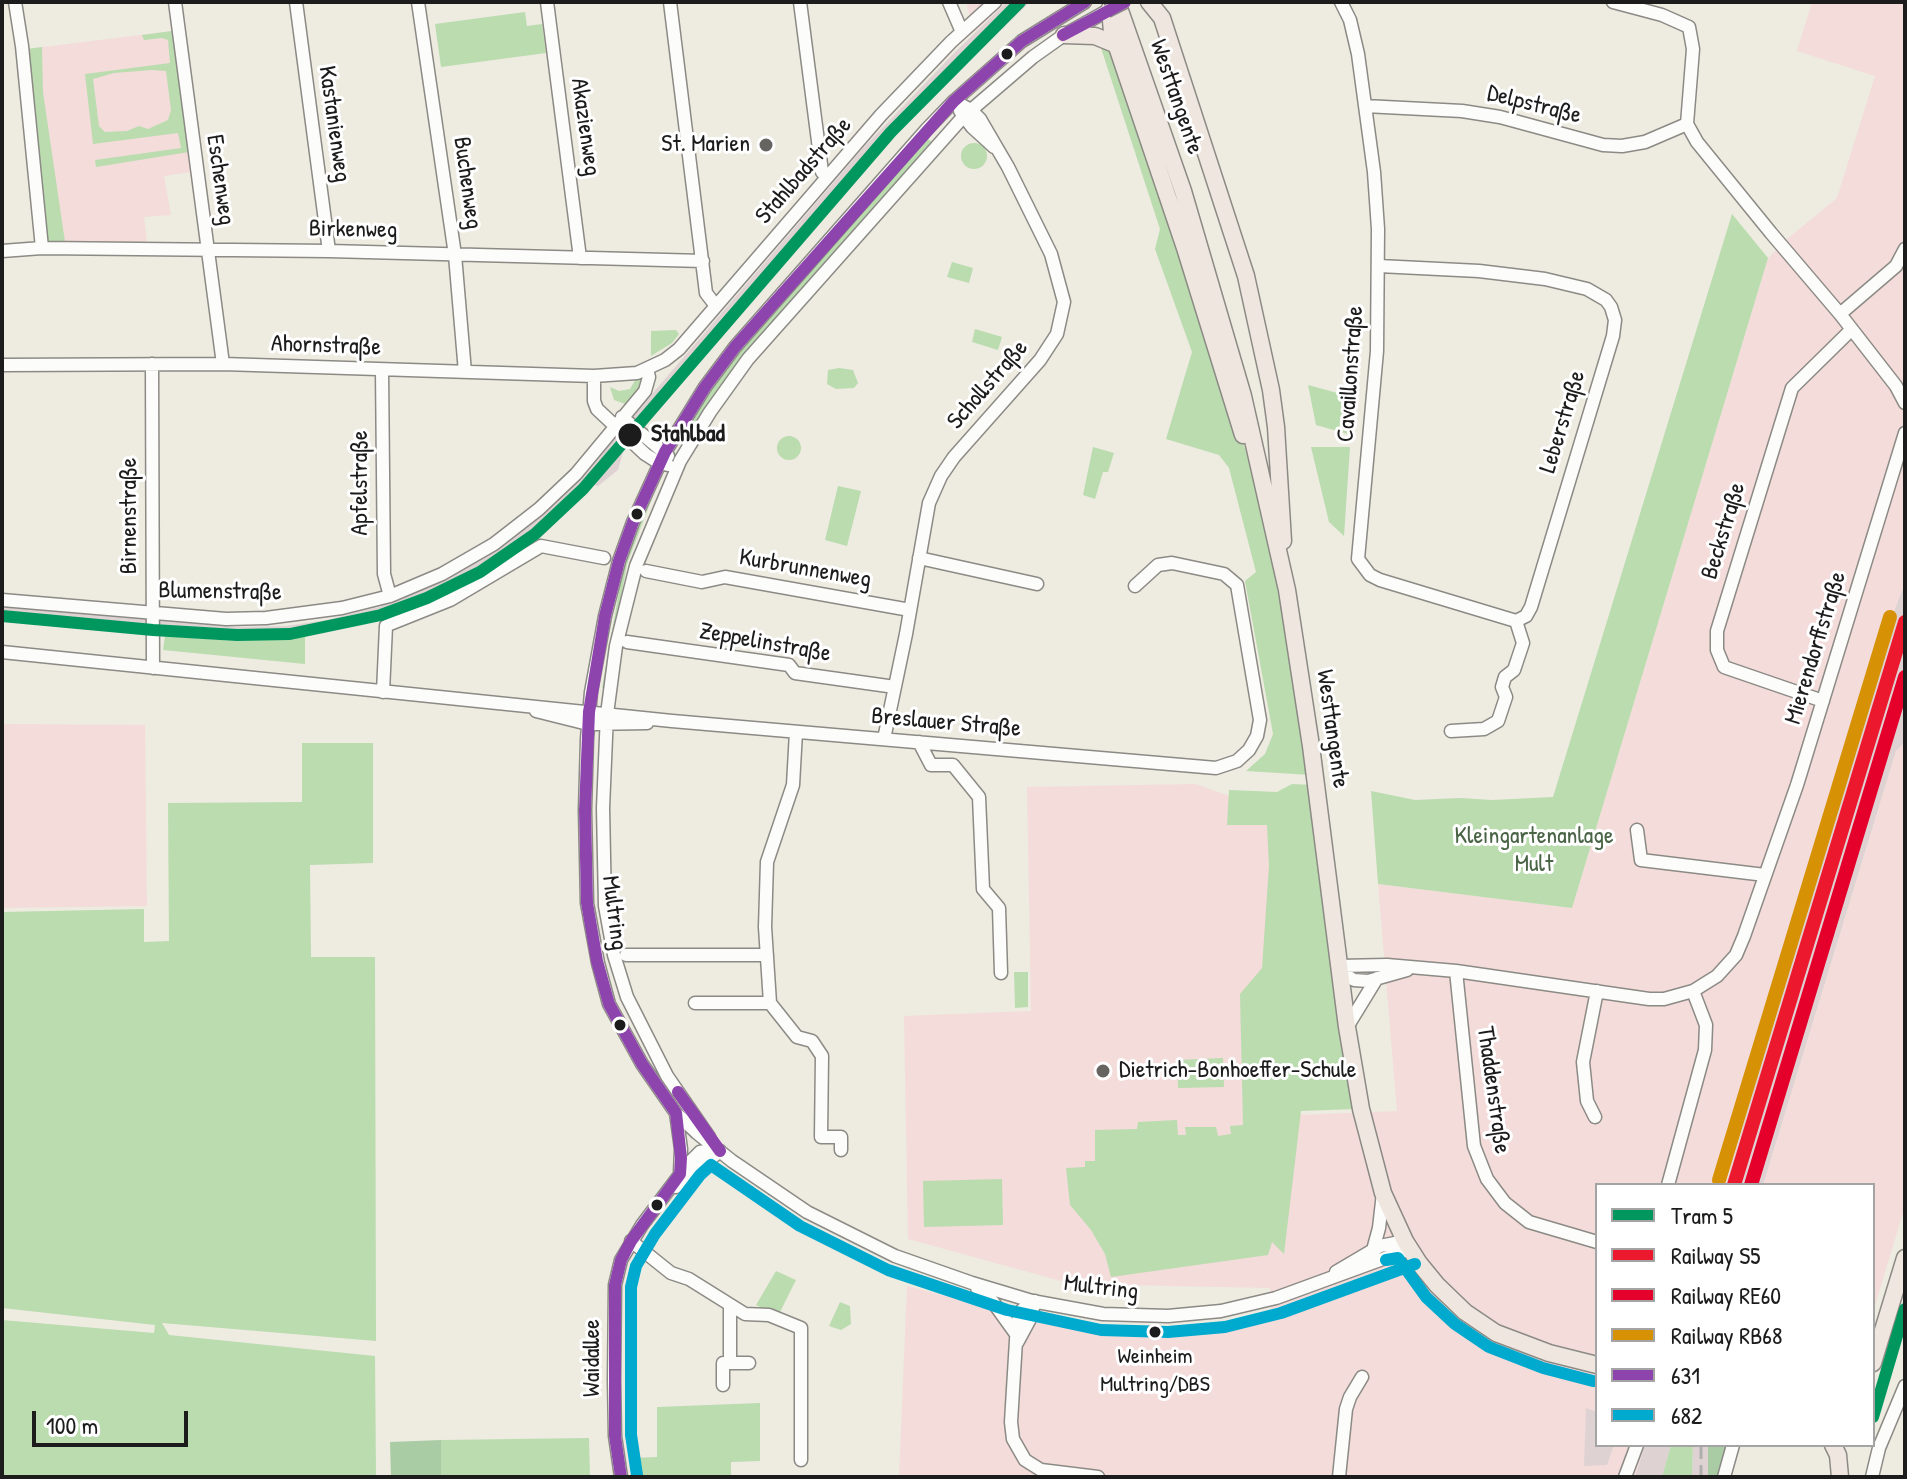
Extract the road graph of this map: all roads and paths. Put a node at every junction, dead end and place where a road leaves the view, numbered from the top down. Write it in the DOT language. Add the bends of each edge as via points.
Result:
graph roads {
  1 [pos="15,2"];
  2 [pos="175,2"];
  3 [pos="296,2"];
  4 [pos="418,2"];
  5 [pos="547,2"];
  6 [pos="670,2"];
  7 [pos="800,2"];
  8 [pos="949,2"];
  9 [pos="995,2"];
  10 [pos="1085,2"];
  11 [pos="1341,2"];
  12 [pos="1350,2"];
  13 [pos="1613,2"];
  14 [pos="1156,6"];
  15 [pos="1113,7"];
  16 [pos="1350,20"];
  17 [pos="962,32"];
  18 [pos="1064,35"];
  19 [pos="1117,45"];
  20 [pos="954,101"];
  21 [pos="1365,106"];
  22 [pos="967,114"];
  23 [pos="1687,124"];
  24 [pos="827,177"];
  25 [pos="42,248"];
  26 [pos="207,249"];
  27 [pos="1905,249"];
  28 [pos="2,251"];
  29 [pos="329,251"];
  30 [pos="455,255"];
  31 [pos="580,258"];
  32 [pos="703,261"];
  33 [pos="1379,266"];
  34 [pos="716,306"];
  35 [pos="1840,314"];
  36 [pos="1851,330"];
  37 [pos="152,364"];
  38 [pos="223,364"];
  39 [pos="2,365"];
  40 [pos="647,369"];
  41 [pos="382,370"];
  42 [pos="465,372"];
  43 [pos="594,376"];
  44 [pos="1905,403"];
  45 [pos="619,422"];
  46 [pos="1905,433"];
  47 [pos="668,460"];
  48 [pos="1265,498"];
  49 [pos="604,558"];
  50 [pos="919,558"];
  51 [pos="646,571"];
  52 [pos="1037,584"];
  53 [pos="1135,586"];
  54 [pos="1287,590"];
  55 [pos="390,596"];
  56 [pos="2,600"];
  57 [pos="910,610"];
  58 [pos="153,613"];
  59 [pos="1516,621"];
  60 [pos="627,642"];
  61 [pos="2,652"];
  62 [pos="153,668"];
  63 [pos="895,687"];
  64 [pos="383,692"];
  65 [pos="1823,701"];
  66 [pos="588,718"];
  67 [pos="606,720"];
  68 [pos="1451,731"];
  69 [pos="796,732"];
  70 [pos="884,739"];
  71 [pos="919,742"];
  72 [pos="1637,830"];
  73 [pos="1765,875"];
  74 [pos="626,955"];
  75 [pos="767,955"];
  76 [pos="1414,968"];
  77 [pos="1340,969"];
  78 [pos="1456,971"];
  79 [pos="1001,973"];
  80 [pos="1377,978"];
  81 [pos="1597,991"];
  82 [pos="1693,991"];
  83 [pos="695,1003"];
  84 [pos="770,1003"];
  85 [pos="1347,1027"];
  86 [pos="676,1113"];
  87 [pos="1595,1117"];
  88 [pos="719,1150"];
  89 [pos="841,1150"];
  90 [pos="680,1174"];
  91 [pos="1669,1183"];
  92 [pos="669,1191"];
  93 [pos="1383,1193"];
  94 [pos="631,1241"];
  95 [pos="1595,1241"];
  96 [pos="1408,1245"];
  97 [pos="1373,1250"];
  98 [pos="1905,1258"];
  99 [pos="1320,1282"];
  100 [pos="972,1283"];
  101 [pos="1034,1301"];
  102 [pos="730,1306"];
  103 [pos="1017,1338"];
  104 [pos="1875,1356"];
  105 [pos="730,1363"];
  106 [pos="749,1363"];
  107 [pos="1595,1364"];
  108 [pos="1362,1377"];
  109 [pos="723,1385"];
  110 [pos="1905,1386"];
  111 [pos="1636,1447"];
  112 [pos="1732,1447"];
  113 [pos="1833,1447"];
  114 [pos="1845,1447"];
  115 [pos="801,1460"];
  116 [pos="1839,1470"];
  117 [pos="621,1477"];
  118 [pos="1098,1477"];
  119 [pos="1339,1477"];
  120 [pos="1625,1477"];
  121 [pos="1724,1477"];
  122 [pos="1872,1477"];
  1 -- 25 [label="street"];
  2 -- 26 [label="street, Eschenweg"];
  3 -- 29 [label="street, Kastanienweg"];
  4 -- 30 [label="street, Buchenweg"];
  5 -- 31 [label="street, Akazienweg"];
  6 -- 32 [label="street"];
  7 -- 24 [label="street" via="822,172"];
  8 -- 17 [label="street"];
  9 -- 17 [label="street, Stahlbadstraße"];
  10 -- 20 [label="street, Multring" via="1022,41"];
  11 -- 16 [label="street, Cavaillonstraße"];
  12 -- 16 [label="street, Cavaillonstraße"];
  13 -- 23 [label="street" via="1689,27"];
  14 -- 54 [label="main road" via="1246,276 1276,427"];
  15 -- 18 [label="street, Multring"];
  15 -- 19 [label="main road"];
  15 -- 48 [label="main road, Westtangente" via="1165,136 1213,286"];
  16 -- 21 [label="street, Cavaillonstraße"];
  17 -- 24 [label="street, Stahlbadstraße"];
  18 -- 19 [label="main road" via="1095,36"];
  18 -- 22 [label="street, Multring"];
  19 -- 48 [label="main road"];
  20 -- 22 [label="street, Schollstraße"];
  20 -- 47 [label="street, Multring" via="735,347 705,387"];
  21 -- 23 [label="street, Delpstraße" via="1480,114 1622,146"];
  21 -- 33 [label="street, Cavaillonstraße"];
  22 -- 47 [label="street, Multring" via="748,359"];
  22 -- 50 [label="street, Schollstraße" via="999,152 1051,254 1064,302 1057,334 1040,360 941,476 929,503"];
  23 -- 35 [label="street"];
  24 -- 34 [label="street, Stahlbadstraße"];
  25 -- 26 [label="street, Birkenweg"];
  25 -- 28 [label="street, Birkenweg"];
  26 -- 29 [label="street, Birkenweg"];
  26 -- 38 [label="street, Eschenweg"];
  27 -- 35 [label="street" via="1896,266"];
  29 -- 30 [label="street, Birkenweg"];
  30 -- 31 [label="street, Birkenweg"];
  30 -- 42 [label="street, Buchenweg"];
  31 -- 32 [label="street, Birkenweg"];
  32 -- 34 [label="street" via="706,293"];
  33 -- 59 [label="street, Cavaillonstraße" via="1377,351 1358,559 1380,580"];
  33 -- 59 [label="street, Leberstraße" via="1545,279 1587,289 1611,307 1613,336 1531,607"];
  34 -- 40 [label="street, Stahlbadstraße" via="679,349"];
  35 -- 36 [label="street"];
  36 -- 44 [label="street"];
  36 -- 65 [label="street, Beckstraße" via="1792,388 1717,631 1724,667"];
  37 -- 38 [label="street, Ahornstraße"];
  37 -- 39 [label="street, Ahornstraße"];
  37 -- 58 [label="street, Birnenstraße"];
  38 -- 41 [label="street, Ahornstraße"];
  40 -- 43 [label="street, Ahornstraße"];
  40 -- 45 [label="street, Blumenstraße" via="648,386"];
  41 -- 42 [label="street, Ahornstraße"];
  41 -- 55 [label="street, Apfelstraße" via="384,574"];
  42 -- 43 [label="street, Ahornstraße"];
  43 -- 45 [label="street" via="597,409"];
  45 -- 47 [label="street" via="645,454"];
  45 -- 55 [label="street, Blumenstraße" via="558,492 494,544"];
  46 -- 65 [label="street, Mierendorffstraße"];
  47 -- 66 [label="street, Multring" via="619,561"];
  47 -- 67 [label="street, Multring" via="666,491 629,590"];
  48 -- 54 [label="main road, Westtangente"];
  49 -- 64 [label="street" via="541,546 450,600 386,626"];
  50 -- 52 [label="street"];
  50 -- 57 [label="street, Schollstraße"];
  51 -- 57 [label="street, Kurbrunnenweg" via="702,582 725,577"];
  53 -- 71 [label="street, Breslauer Straße" via="1158,565 1172,563 1224,574 1237,585 1260,720 1257,736 1237,761 1216,768"];
  54 -- 77 [label="main road, Westtangente"];
  55 -- 58 [label="street, Blumenstraße" via="266,618"];
  56 -- 58 [label="street, Blumenstraße"];
  57 -- 63 [label="street, Schollstraße"];
  58 -- 62 [label="street, Birnenstraße"];
  59 -- 68 [label="street" via="1523,643 1514,670 1505,677 1506,697 1498,721 1484,729"];
  60 -- 63 [label="street, Zeppelinstraße" via="789,665 795,673"];
  61 -- 62 [label="street, Breslauer Straße"];
  62 -- 64 [label="street, Breslauer Straße"];
  63 -- 70 [label="street, Schollstraße"];
  64 -- 66 [label="street, Breslauer Straße"];
  65 -- 73 [label="street, Mierendorffstraße"];
  66 -- 67 [label="street, Breslauer Straße"];
  66 -- 86 [label="street, Multring" via="587,903 598,963 609,1004"];
  67 -- 69 [label="street, Breslauer Straße"];
  67 -- 88 [label="street, Multring" via="605,906 615,958 654,1052"];
  69 -- 70 [label="street, Breslauer Straße"];
  69 -- 75 [label="street" via="793,785 767,862"];
  70 -- 71 [label="street, Breslauer Straße"];
  71 -- 79 [label="street" via="931,765 953,765 979,797 983,889 999,908"];
  72 -- 73 [label="street" via="1641,860"];
  73 -- 82 [label="street, Mierendorffstraße" via="1736,955"];
  74 -- 75 [label="street"];
  75 -- 84 [label="street"];
  76 -- 77 [label="street, Mierendorffstraße"];
  76 -- 78 [label="street, Mierendorffstraße"];
  76 -- 80 [label="street, Mierendorffstraße"];
  77 -- 80 [label="street, Mierendorffstraße" via="1354,980"];
  77 -- 85 [label="main road, Westtangente"];
  78 -- 81 [label="street, Mierendorffstraße"];
  78 -- 95 [label="street, Thaddenstraße" via="1474,1146 1487,1179 1529,1222"];
  80 -- 85 [label="street"];
  81 -- 82 [label="street, Mierendorffstraße" via="1649,999"];
  81 -- 87 [label="street" via="1583,1072"];
  82 -- 91 [label="street" via="1706,1025 1705,1050"];
  83 -- 84 [label="street"];
  84 -- 89 [label="street" via="797,1037 812,1041 822,1056 821,1137 841,1137"];
  85 -- 93 [label="main road, Westtangente"];
  86 -- 88 [label="street, Multring"];
  86 -- 90 [label="street"];
  88 -- 90 [label="street, Waidallee" via="700,1152"];
  88 -- 92 [label="street, Waidallee"];
  88 -- 100 [label="street, Multring" via="807,1212 895,1256"];
  90 -- 92 [label="street, Waidallee"];
  92 -- 94 [label="street, Waidallee"];
  93 -- 96 [label="main road, Westtangente"];
  93 -- 97 [label="street"];
  94 -- 102 [label="street" via="671,1273"];
  94 -- 117 [label="street, Waidallee" via="615,1285 615,1436"];
  96 -- 97 [label="street, Multring" via="1389,1242"];
  96 -- 99 [label="street, Multring"];
  96 -- 107 [label="main road, Westtangente" via="1437,1285 1496,1333"];
  97 -- 99 [label="street, Multring"];
  98 -- 104 [label="main road"];
  99 -- 101 [label="street, Multring" via="1221,1311 1168,1316 1103,1314"];
  100 -- 101 [label="street, Multring"];
  100 -- 103 [label="street" via="993,1302"];
  101 -- 103 [label="street"];
  102 -- 105 [label="street"];
  102 -- 115 [label="street" via="801,1328"];
  103 -- 118 [label="street" via="1011,1422 1017,1450 1041,1470"];
  105 -- 106 [label="street"];
  105 -- 109 [label="street" via="723,1363"];
  108 -- 119 [label="street" via="1346,1409"];
  110 -- 122 [label="street"];
  111 -- 120 [label="street"];
  112 -- 121 [label="street"];
  113 -- 116 [label="main road"];
  114 -- 116 [label="main road"];
}
